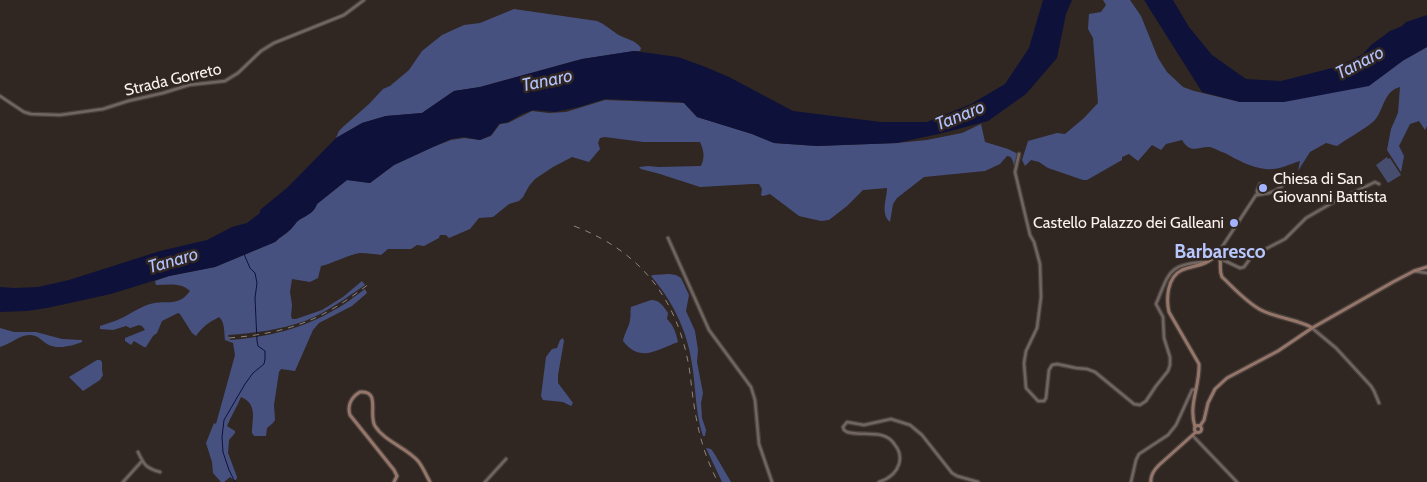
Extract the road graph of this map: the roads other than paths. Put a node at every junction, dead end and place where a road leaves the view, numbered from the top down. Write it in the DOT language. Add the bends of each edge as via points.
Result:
graph roads {
  1 [pos="364,0"];
  2 [pos="0,96"];
  3 [pos="1019,154"];
  4 [pos="1260,184"];
  5 [pos="1379,184"];
  6 [pos="1283,185"];
  7 [pos="1258,194"];
  8 [pos="668,238"];
  9 [pos="1220,257"];
  10 [pos="1210,260"];
  11 [pos="1427,267"];
  12 [pos="1414,271"];
  13 [pos="1427,273"];
  14 [pos="1312,328"];
  15 [pos="1196,389"];
  16 [pos="1378,403"];
  17 [pos="1197,426"];
  18 [pos="1196,432"];
  19 [pos="1193,436"];
  20 [pos="138,452"];
  21 [pos="506,459"];
  22 [pos="142,461"];
  23 [pos="160,472"];
  24 [pos="123,482"];
  25 [pos="394,482"];
  26 [pos="430,482"];
  27 [pos="485,482"];
  28 [pos="772,482"];
  29 [pos="879,482"];
  30 [pos="978,482"];
  31 [pos="1130,482"];
  32 [pos="1151,482"];
  33 [pos="1237,482"];
  1 -- 2 [label="street, Strada Gorreto" via="344,15 261,51 225,81 189,84 103,109 60,115 24,112"];
  3 -- 10 [label="street" via="1015,172 1040,264 1041,297 1036,328 1024,363 1026,388 1038,401 1046,398 1049,370 1057,364 1091,370 1134,404 1144,403 1170,365 1163,317 1156,304 1167,276 1176,267"];
  4 -- 7 [label="street"];
  5 -- 9 [label="street" via="1376,182 1306,218 1285,239 1252,256 1244,268"];
  6 -- 7 [label="street" via="1263,196"];
  7 -- 9 [label="street" via="1220,250"];
  8 -- 28 [label="street" via="709,330 750,388 755,400 759,444"];
  9 -- 10 [label="street"];
  9 -- 14 [label="street" via="1222,277 1250,303 1276,317"];
  10 -- 15 [label="street" via="1181,270 1172,281 1168,294 1169,312 1199,364"];
  11 -- 12 [label="street"];
  12 -- 13 [label="street"];
  12 -- 14 [label="street"];
  14 -- 16 [label="street" via="1336,348 1371,386"];
  14 -- 17 [label="street" via="1278,352 1227,378 1215,389 1204,420"];
  15 -- 17 [label="street" via="1192,407"];
  15 -- 31 [label="street" via="1192,390 1176,426 1139,454"];
  17 -- 18 [label="street"];
  17 -- 18 [label="street" via="1201,431"];
  18 -- 19 [label="street"];
  19 -- 32 [label="street" via="1159,465"];
  19 -- 33 [label="street"];
  20 -- 22 [label="street"];
  21 -- 27 [label="street"];
  22 -- 23 [label="street"];
  22 -- 24 [label="street"];
  25 -- 26 [label="street" via="394,470 350,415 350,403 360,392 371,396 377,428 418,460"];
  29 -- 30 [label="street" via="890,477 897,468 898,448 883,435 847,432 844,428 847,422 864,426 891,419 910,425 952,473"];
}
